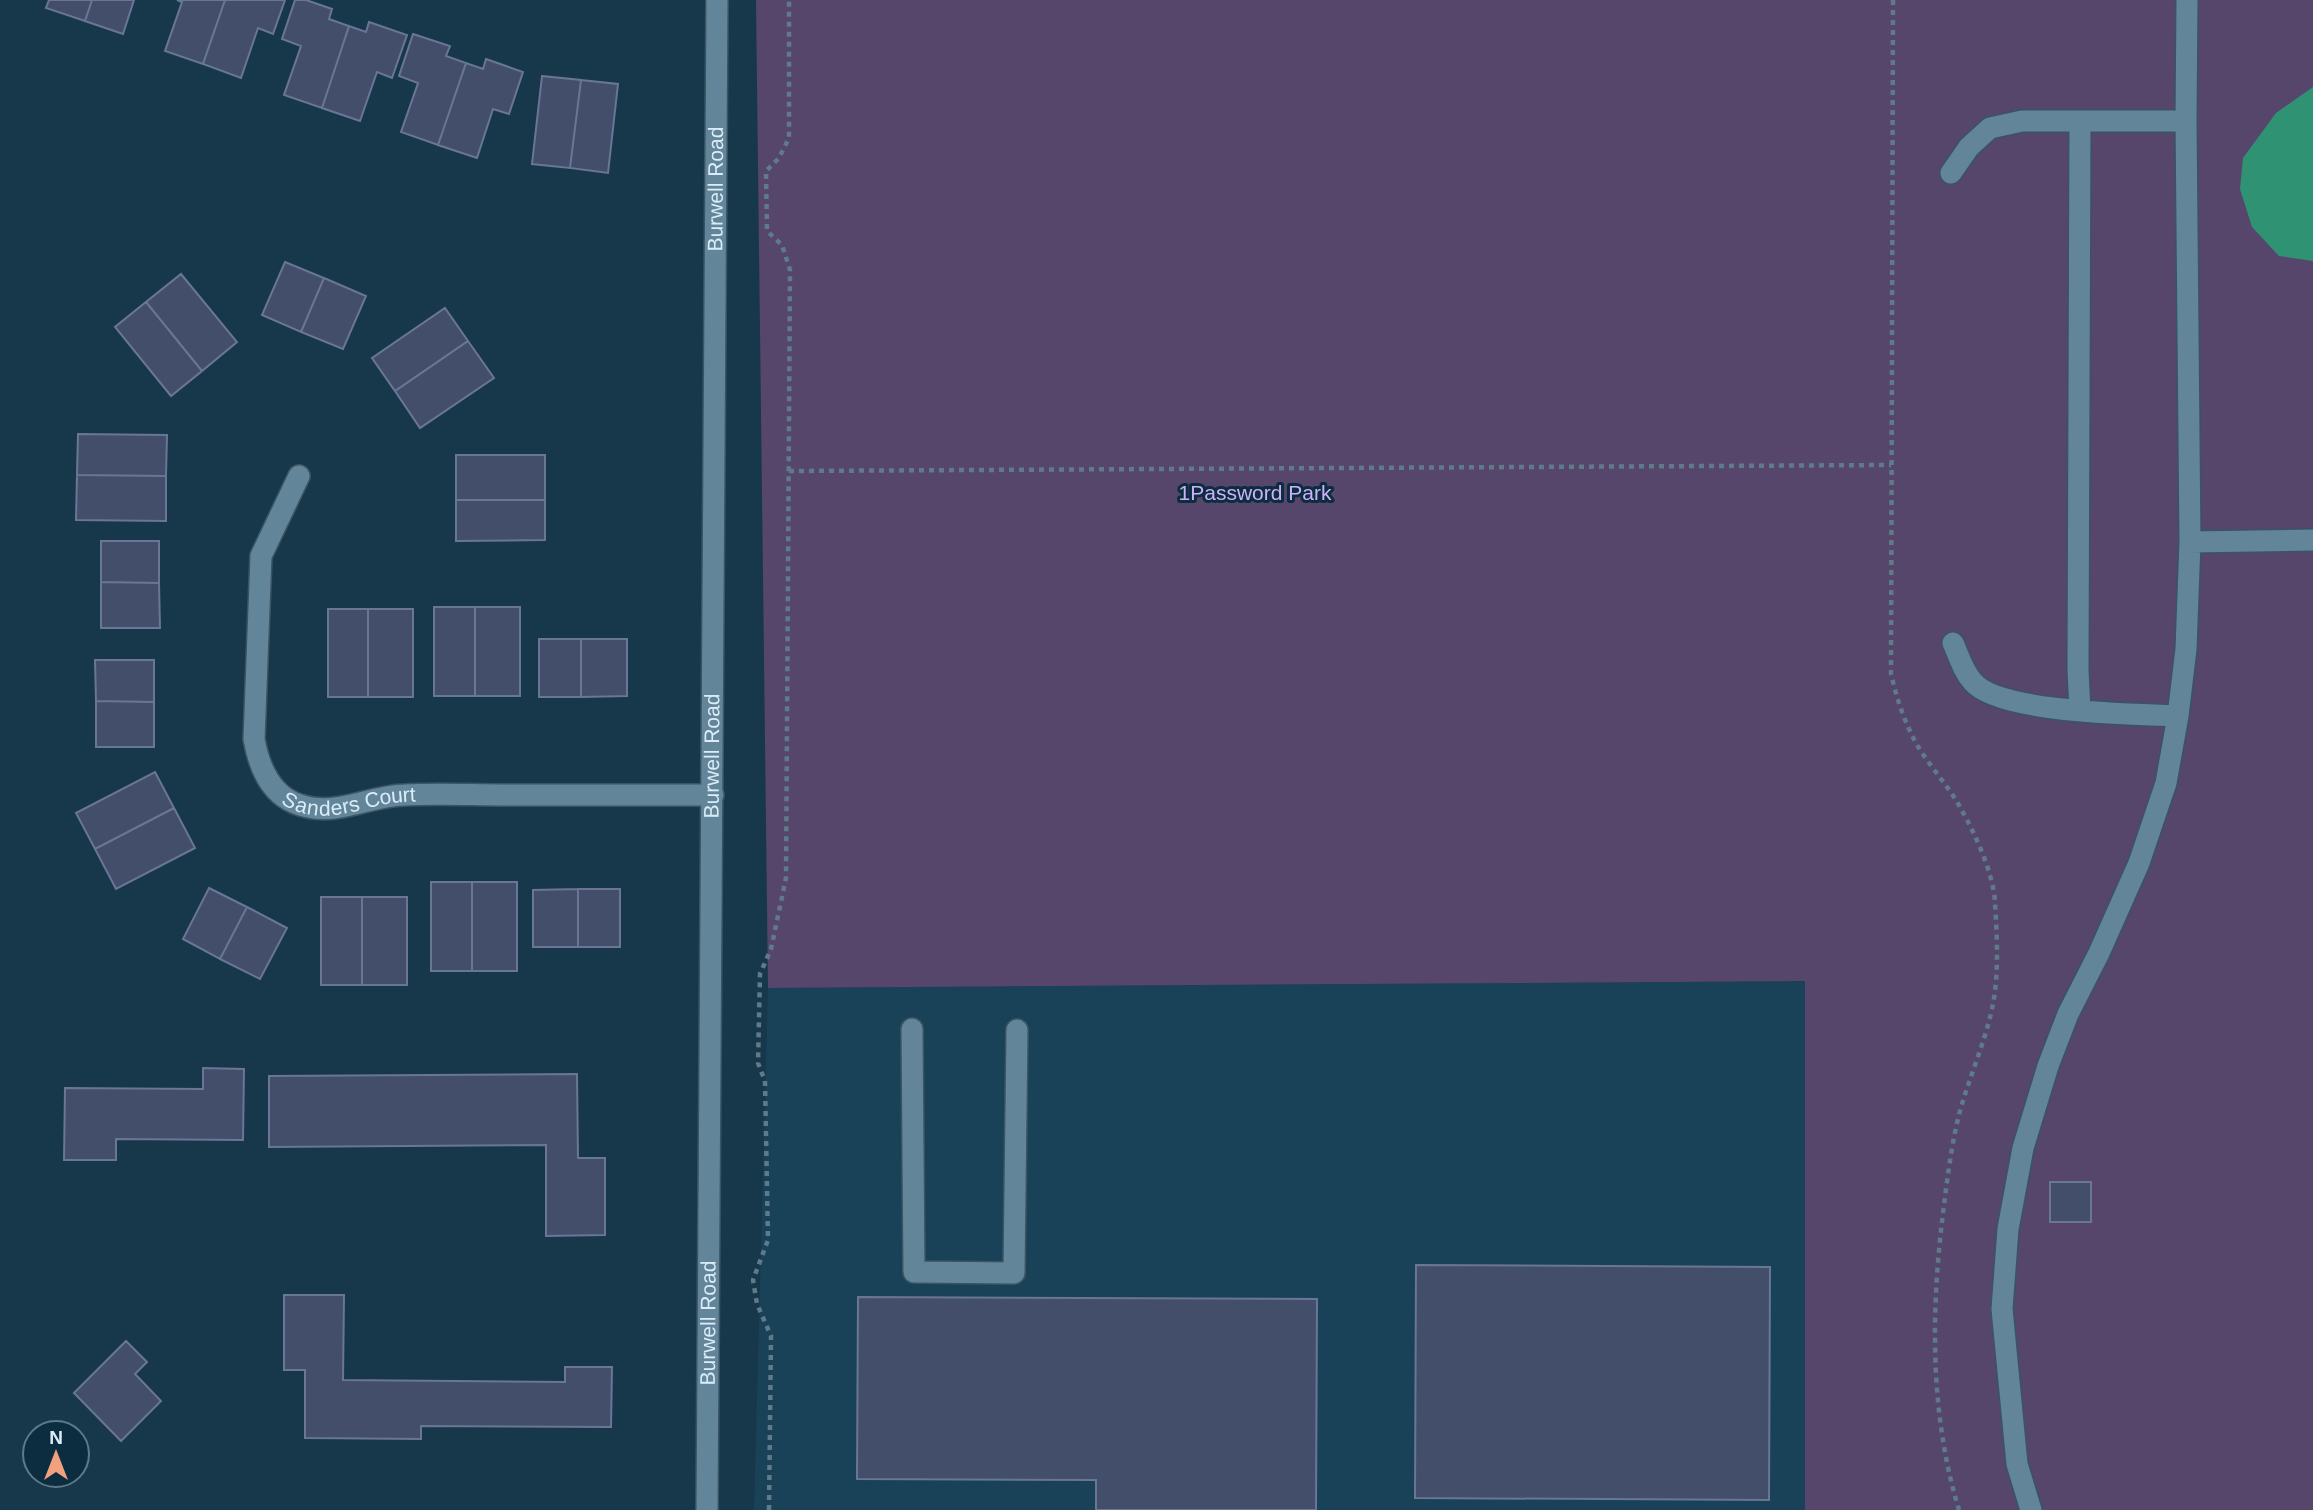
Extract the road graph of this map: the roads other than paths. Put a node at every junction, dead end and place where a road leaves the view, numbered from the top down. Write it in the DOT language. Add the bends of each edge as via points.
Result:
graph roads {
  1 [pos="717,0"];
  2 [pos="2187,0"];
  3 [pos="2080,121"];
  4 [pos="2186,121"];
  5 [pos="1951,173"];
  6 [pos="299,476"];
  7 [pos="2313,540"];
  8 [pos="2190,542"];
  9 [pos="1953,643"];
  10 [pos="2080,711"];
  11 [pos="2178,716"];
  12 [pos="713,795"];
  13 [pos="912,1029"];
  14 [pos="1017,1030"];
  15 [pos="707,1510"];
  16 [pos="2031,1510"];
  1 -- 12 [label="main road, Burwell Road"];
  2 -- 4 [label="main road"];
  3 -- 4 [label="main road"];
  3 -- 5 [label="main road" via="2022,121 1990,128"];
  3 -- 10 [label="main road"];
  4 -- 8 [label="main road"];
  6 -- 12 [label="main road, Sanders Court" via="261,556 254,739 258,763 279,793 297,805 318,810 401,794"];
  7 -- 8 [label="main road"];
  8 -- 11 [label="main road"];
  9 -- 10 [label="main road" via="1974,684 1992,694"];
  10 -- 11 [label="main road"];
  11 -- 16 [label="main road" via="2166,783 2139,863 2048,1066 2023,1148 2008,1229 2002,1309 2017,1464"];
  12 -- 15 [label="main road, Burwell Road"];
  13 -- 14 [label="main road" via="914,1272 976,1273 1014,1273"];
}
